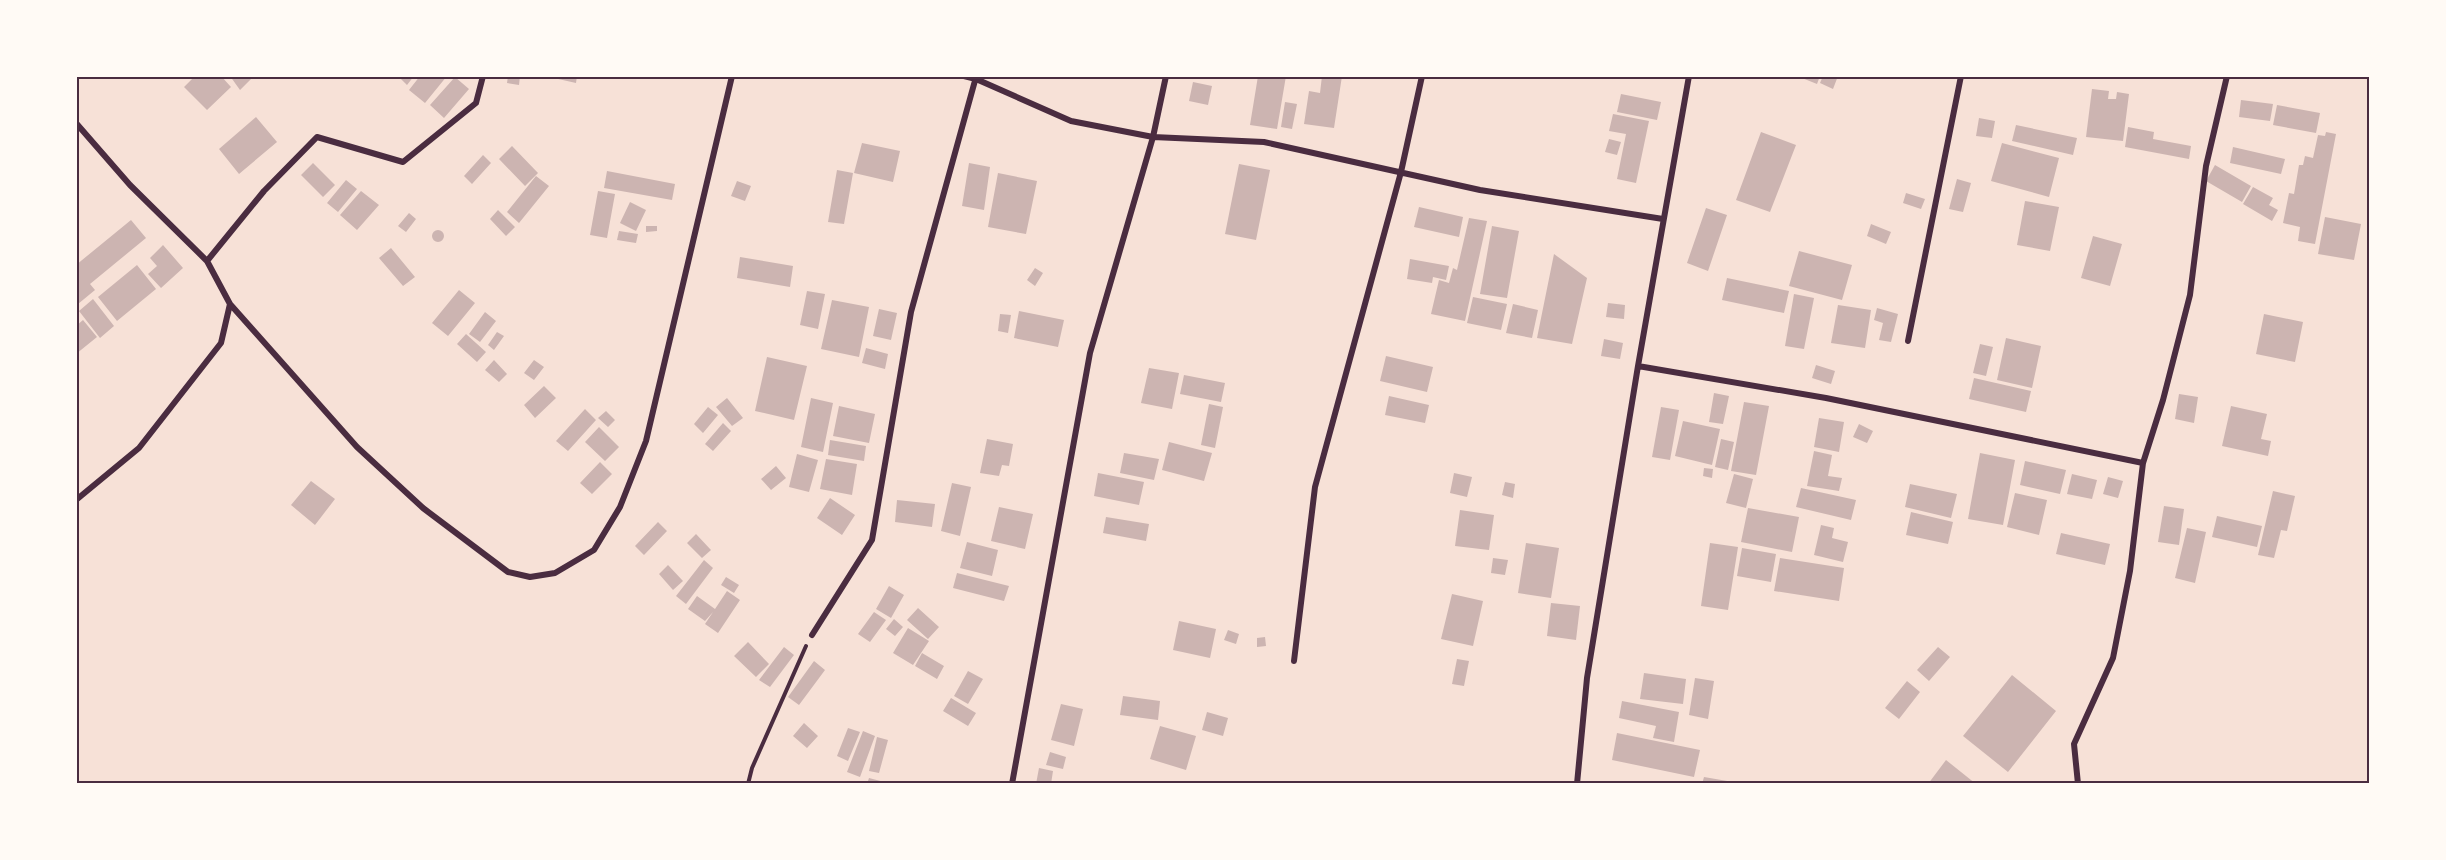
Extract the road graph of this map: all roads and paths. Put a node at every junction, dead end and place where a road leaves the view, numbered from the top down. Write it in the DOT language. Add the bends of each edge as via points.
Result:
graph roads {
  1 [pos="483,76"];
  2 [pos="732,76"];
  3 [pos="964,76"];
  4 [pos="1166,76"];
  5 [pos="1422,76"];
  6 [pos="1689,76"];
  7 [pos="1961,76"];
  8 [pos="2227,76"];
  9 [pos="976,78"];
  10 [pos="76,123"];
  11 [pos="1153,137"];
  12 [pos="1401,172"];
  13 [pos="1663,219"];
  14 [pos="207,261"];
  15 [pos="230,304"];
  16 [pos="1908,341"];
  17 [pos="1638,366"];
  18 [pos="2143,463"];
  19 [pos="76,500"];
  20 [pos="812,635"];
  21 [pos="1294,661"];
  22 [pos="748,783"];
  23 [pos="1012,783"];
  24 [pos="1577,783"];
  25 [pos="2078,783"];
  1 -- 14 [label="street" via="477,103 403,162 317,137 264,191"];
  2 -- 15 [label="street" via="646,441 620,507 594,550 555,573 530,577 508,572 423,508 357,447"];
  3 -- 9 [label="street"];
  4 -- 11 [label="street"];
  5 -- 12 [label="street"];
  6 -- 13 [label="street"];
  7 -- 16 [label="street"];
  8 -- 18 [label="street" via="2206,166 2190,295"];
  9 -- 11 [label="street" via="1071,121"];
  9 -- 20 [label="street" via="911,312 872,540"];
  10 -- 14 [label="street" via="130,185"];
  11 -- 12 [label="street" via="1264,142"];
  11 -- 23 [label="street" via="1090,353"];
  12 -- 13 [label="street" via="1480,190"];
  12 -- 21 [label="street" via="1315,487"];
  13 -- 17 [label="street"];
  14 -- 15 [label="street"];
  15 -- 19 [label="street" via="221,344 153,431 139,448"];
  17 -- 18 [label="street" via="1826,398"];
  17 -- 24 [label="street" via="1587,678"];
  18 -- 25 [label="street" via="2130,572 2113,658 2074,744"];
  20 -- 22 [label="path"];
}
